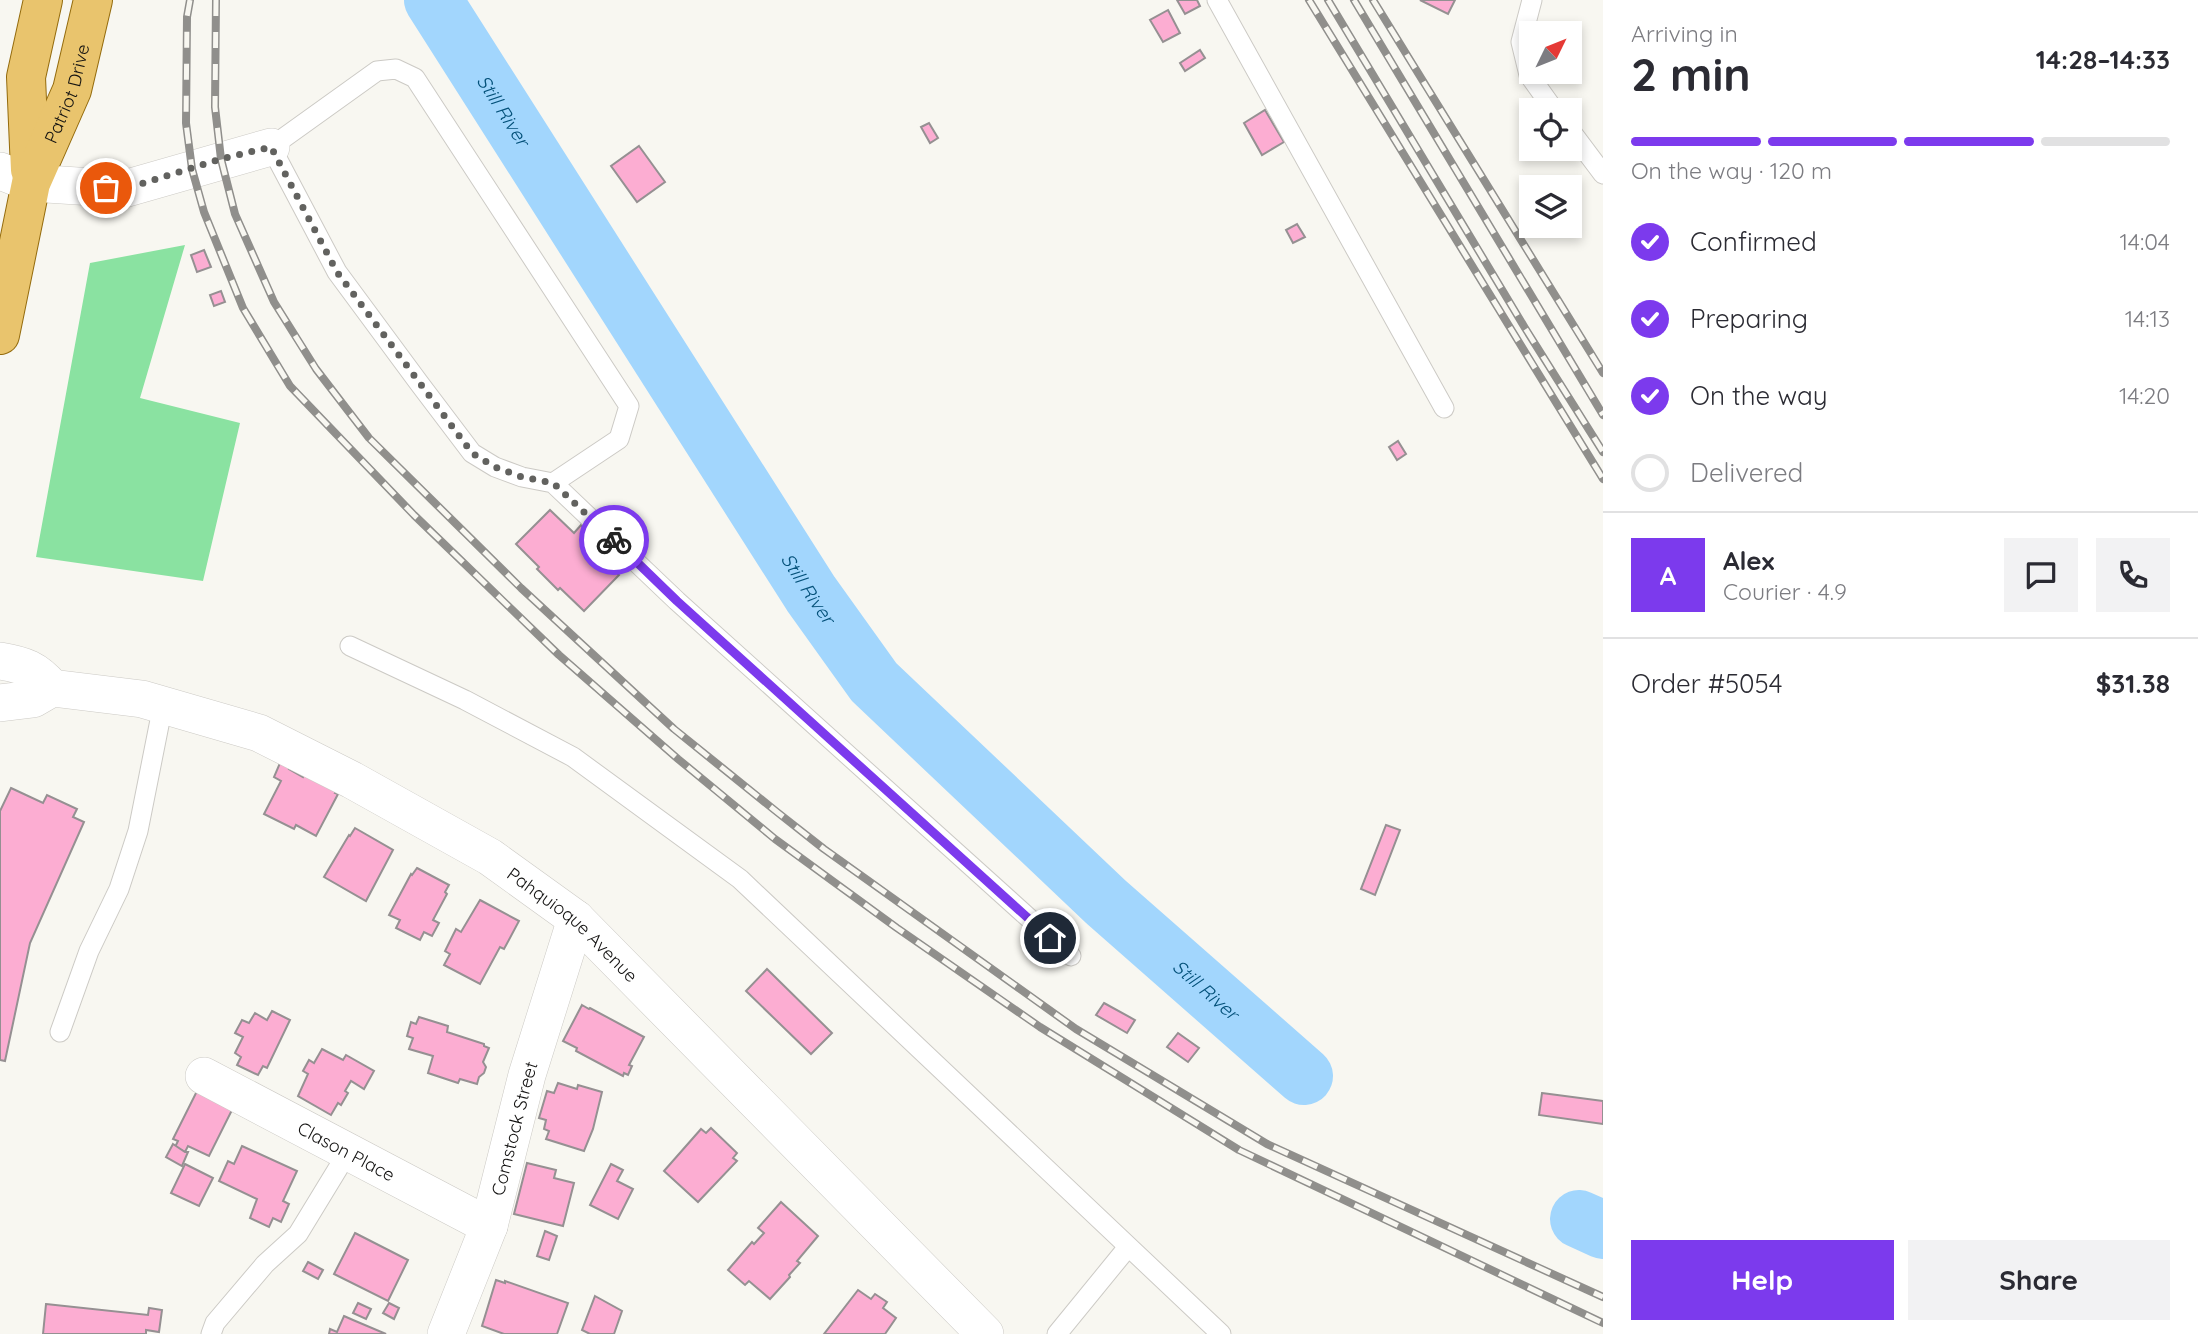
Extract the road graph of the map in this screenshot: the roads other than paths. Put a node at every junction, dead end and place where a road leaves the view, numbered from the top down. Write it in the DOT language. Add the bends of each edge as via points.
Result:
graph roads {
  1 [pos="43,0"];
  2 [pos="93,0"];
  3 [pos="1217,0"];
  4 [pos="1532,0"];
  5 [pos="1545,98"];
  6 [pos="1582,146"];
  7 [pos="271,147"];
  8 [pos="1603,174"];
  9 [pos="15,177"];
  10 [pos="0,335"];
  11 [pos="1444,408"];
  12 [pos="553,483"];
  13 [pos="350,646"];
  14 [pos="0,661"];
  15 [pos="52,688"];
  16 [pos="0,703"];
  17 [pos="163,705"];
  18 [pos="576,919"];
  19 [pos="1071,956"];
  20 [pos="60,1032"];
  21 [pos="204,1076"];
  22 [pos="348,1152"];
  23 [pos="489,1226"];
  24 [pos="1128,1247"];
  25 [pos="211,1334"];
  26 [pos="446,1334"];
  27 [pos="985,1334"];
  28 [pos="1057,1334"];
  29 [pos="1221,1334"];
  1 -- 9 [label="main road, Patriot Drive" via="26,77"];
  2 -- 9 [label="main road, Patriot Drive" via="72,90"];
  3 -- 11 [label="lane"];
  4 -- 5 [label="lane" via="1521,42 1529,75"];
  6 -- 8 [label="lane"];
  7 -- 9 [label="street" via="124,189"];
  7 -- 12 [label="lane" via="337,272 472,453 522,477"];
  7 -- 12 [label="lane" via="377,71 396,69 415,78 629,406 619,439"];
  9 -- 10 [label="main road, Patriot Drive"];
  12 -- 19 [label="lane" via="677,601"];
  13 -- 24 [label="lane" via="573,757 740,879"];
  14 -- 15 [label="street" via="25,666"];
  15 -- 16 [label="street, Pahquioque Avenue" via="33,699"];
  15 -- 17 [label="street, Pahquioque Avenue"];
  17 -- 18 [label="street, Pahquioque Avenue" via="259,733 352,780 490,857"];
  17 -- 20 [label="lane" via="138,831"];
  18 -- 23 [label="street, Comstock Street" via="527,1075"];
  18 -- 27 [label="street, Pahquioque Avenue"];
  21 -- 22 [label="street, Clason Place"];
  22 -- 23 [label="street, Clason Place"];
  22 -- 25 [label="lane" via="298,1234 265,1264 215,1323"];
  23 -- 26 [label="street, Comstock Street"];
  24 -- 28 [label="lane"];
  24 -- 29 [label="lane"];
}
